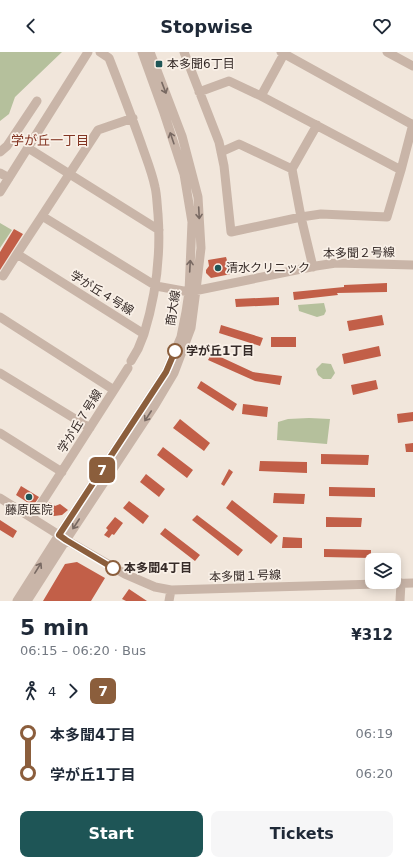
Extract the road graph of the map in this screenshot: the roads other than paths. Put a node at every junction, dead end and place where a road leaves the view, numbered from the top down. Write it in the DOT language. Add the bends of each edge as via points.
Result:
graph roads {
  1 [pos="88,52"];
  2 [pos="100,52"];
  3 [pos="142,52"];
  4 [pos="150,52"];
  5 [pos="184,52"];
  6 [pos="387,52"];
  7 [pos="283,53"];
  8 [pos="413,66"];
  9 [pos="199,92"];
  10 [pos="261,96"];
  11 [pos="37,101"];
  12 [pos="132,118"];
  13 [pos="413,124"];
  14 [pos="317,125"];
  15 [pos="28,148"];
  16 [pos="0,152"];
  17 [pos="221,152"];
  18 [pos="292,170"];
  19 [pos="401,170"];
  20 [pos="0,173"];
  21 [pos="69,173"];
  22 [pos="9,178"];
  23 [pos="0,192"];
  24 [pos="42,216"];
  25 [pos="301,217"];
  26 [pos="159,230"];
  27 [pos="16,254"];
  28 [pos="413,265"];
  29 [pos="313,267"];
  30 [pos="3,276"];
  31 [pos="156,286"];
  32 [pos="193,291"];
  33 [pos="0,317"];
  34 [pos="144,334"];
  35 [pos="0,373"];
  36 [pos="114,390"];
  37 [pos="90,428"];
  38 [pos="0,433"];
  39 [pos="62,472"];
  40 [pos="0,498"];
  41 [pos="32,518"];
  42 [pos="62,538"];
  43 [pos="401,583"];
  44 [pos="413,583"];
  45 [pos="365,584"];
  46 [pos="401,589"];
  47 [pos="171,590"];
  48 [pos="17,601"];
  49 [pos="27,601"];
  50 [pos="169,601"];
  51 [pos="400,601"];
  1 -- 15 [label="street"];
  2 -- 12 [label="street, 学が丘４号線" via="109,58"];
  32 -- 3 [label="street, 商大線, one-way" via="192,222 184,174"];
  4 -- 32 [label="street, 商大線, one-way" via="182,136 198,197 201,248"];
  5 -- 9 [label="street"];
  6 -- 8 [label="street"];
  7 -- 10 [label="street"];
  7 -- 13 [label="street"];
  9 -- 10 [label="street" via="230,81"];
  9 -- 17 [label="street"];
  10 -- 14 [label="street"];
  11 -- 16 [label="street" via="26,111 7,146"];
  12 -- 21 [label="street" via="98,130"];
  12 -- 26 [label="street, 学が丘４号線" via="156,189"];
  13 -- 19 [label="street"];
  14 -- 18 [label="street"];
  14 -- 19 [label="street"];
  15 -- 21 [label="street"];
  15 -- 22 [label="street"];
  17 -- 18 [label="street" via="239,144"];
  17 -- 25 [label="street" via="231,232"];
  18 -- 25 [label="street"];
  19 -- 25 [label="street" via="387,216 321,214"];
  20 -- 22 [label="street"];
  21 -- 24 [label="street"];
  21 -- 26 [label="street"];
  22 -- 23 [label="street"];
  24 -- 27 [label="street"];
  24 -- 31 [label="street"];
  25 -- 29 [label="street"];
  26 -- 31 [label="street, 学が丘４号線"];
  27 -- 30 [label="street"];
  27 -- 34 [label="street, 学が丘４号線"];
  28 -- 29 [label="street, 本多聞２号線" via="336,263"];
  29 -- 32 [label="street, 本多聞２号線"];
  31 -- 32 [label="street"];
  31 -- 34 [label="street, 学が丘４号線"];
  32 -- 42 [label="street, 商大線" via="181,337 166,372"];
  33 -- 36 [label="street, 学が丘７号線"];
  34 -- 36 [label="street" via="130,365"];
  35 -- 37 [label="street"];
  36 -- 37 [label="street, 学が丘７号線"];
  37 -- 39 [label="street, 学が丘７号線"];
  38 -- 39 [label="street"];
  39 -- 41 [label="street, 学が丘７号線"];
  40 -- 41 [label="street, 本多聞１号線"];
  41 -- 42 [label="street, 本多聞１号線"];
  42 -- 47 [label="street, 本多聞１号線" via="125,574 155,587"];
  48 -- 42 [label="street, 商大線, one-way"];
  42 -- 49 [label="street, 商大線"];
  43 -- 44 [label="street, 本多聞１号線"];
  45 -- 47 [label="street, 本多聞１号線"];
  46 -- 51 [label="street"];
  47 -- 50 [label="street"];
}
